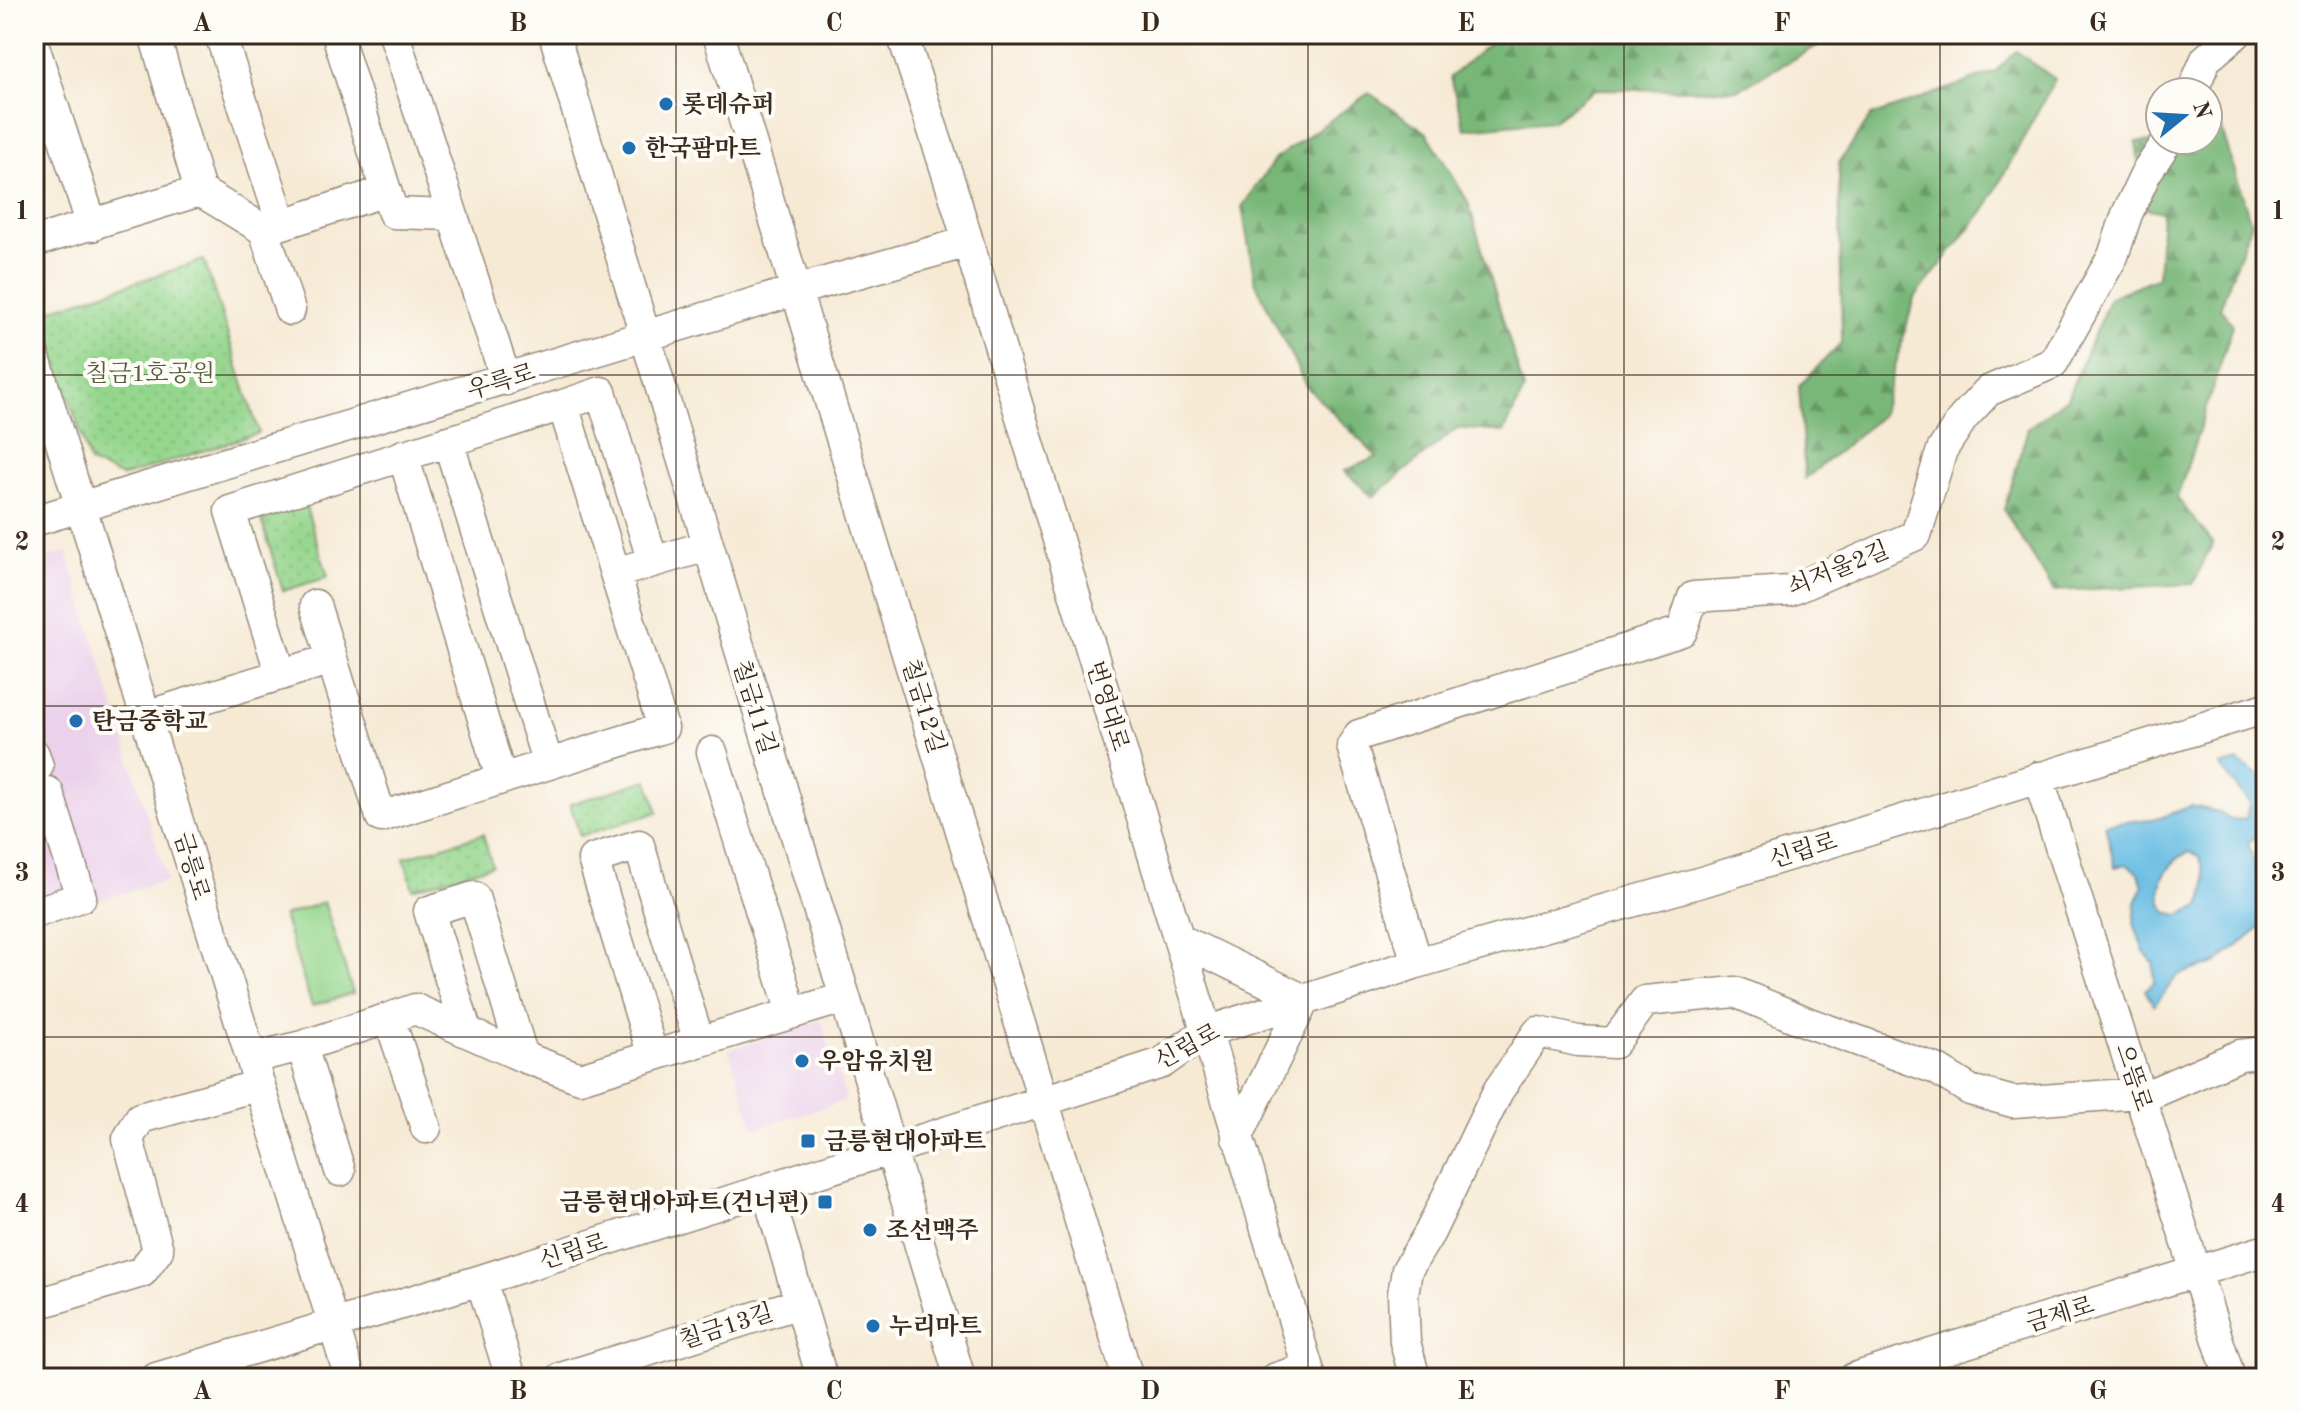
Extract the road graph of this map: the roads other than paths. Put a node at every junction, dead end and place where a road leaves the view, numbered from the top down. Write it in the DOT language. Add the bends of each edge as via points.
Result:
graph roads {
  1 [pos="154,34"];
  2 [pos="220,34"];
  3 [pos="337,34"];
  4 [pos="394,34"];
  5 [pos="554,34"];
  6 [pos="718,34"];
  7 [pos="902,34"];
  8 [pos="2236,34"];
  9 [pos="34,46"];
  10 [pos="2199,76"];
  11 [pos="2157,156"];
  12 [pos="200,191"];
  13 [pos="386,191"];
  14 [pos="452,215"];
  15 [pos="92,226"];
  16 [pos="273,227"];
  17 [pos="34,242"];
  18 [pos="968,242"];
  19 [pos="797,290"];
  20 [pos="290,310"];
  21 [pos="644,338"];
  22 [pos="34,355"];
  23 [pos="506,380"];
  24 [pos="563,405"];
  25 [pos="448,441"];
  26 [pos="403,455"];
  27 [pos="81,507"];
  28 [pos="34,521"];
  29 [pos="707,546"];
  30 [pos="653,562"];
  31 [pos="615,573"];
  32 [pos="315,605"];
  33 [pos="332,659"];
  34 [pos="281,675"];
  35 [pos="2266,708"];
  36 [pos="146,716"];
  37 [pos="712,752"];
  38 [pos="548,764"];
  39 [pos="40,771"];
  40 [pos="2038,777"];
  41 [pos="501,778"];
  42 [pos="34,913"];
  43 [pos="1179,939"];
  44 [pos="1417,963"];
  45 [pos="843,998"];
  46 [pos="1304,1000"];
  47 [pos="792,1013"];
  48 [pos="389,1018"];
  49 [pos="466,1030"];
  50 [pos="1206,1032"];
  51 [pos="699,1042"];
  52 [pos="302,1046"];
  53 [pos="2266,1052"];
  54 [pos="653,1056"];
  55 [pos="523,1057"];
  56 [pos="256,1072"];
  57 [pos="2139,1095"];
  58 [pos="1044,1101"];
  59 [pos="426,1128"];
  60 [pos="1237,1138"];
  61 [pos="890,1152"];
  62 [pos="340,1171"];
  63 [pos="767,1190"];
  64 [pos="2266,1250"];
  65 [pos="2196,1272"];
  66 [pos="481,1280"];
  67 [pos="800,1303"];
  68 [pos="34,1305"];
  69 [pos="334,1324"];
  70 [pos="1924,1368"];
  71 [pos="1310,1373"];
  72 [pos="176,1375"];
  73 [pos="350,1378"];
  74 [pos="511,1378"];
  75 [pos="561,1378"];
  76 [pos="822,1378"];
  77 [pos="960,1378"];
  78 [pos="1128,1378"];
  79 [pos="1276,1378"];
  80 [pos="1415,1378"];
  81 [pos="1854,1378"];
  82 [pos="2230,1378"];
  1 -- 12 [label="street"];
  2 -- 16 [label="street"];
  3 -- 13 [label="street"];
  4 -- 14 [label="street"];
  5 -- 21 [label="street, 칠금11길"];
  6 -- 19 [label="street, 칠금12길"];
  7 -- 18 [label="street, 번영대로"];
  8 -- 10 [label="street" via="2206,59"];
  9 -- 15 [label="street"];
  11 -- 44 [label="street, 쇠저울2길" via="2127,214 2113,256 2053,363 1988,391 1942,450 1916,535 1789,591 1693,597 1682,631 1359,735 1352,746"];
  12 -- 15 [label="street"];
  12 -- 16 [label="street"];
  13 -- 14 [label="street" via="393,213"];
  13 -- 16 [label="street"];
  14 -- 23 [label="street"];
  15 -- 17 [label="street"];
  16 -- 20 [label="street"];
  18 -- 19 [label="street, 우륵로"];
  18 -- 43 [label="street, 번영대로"];
  19 -- 21 [label="street, 우륵로"];
  19 -- 58 [label="street, 칠금12길"];
  21 -- 23 [label="street, 우륵로"];
  21 -- 29 [label="street, 칠금11길"];
  22 -- 27 [label="street, 금릉로"];
  23 -- 27 [label="street, 우륵로"];
  24 -- 25 [label="street"];
  24 -- 30 [label="street" via="601,392"];
  24 -- 31 [label="street"];
  25 -- 26 [label="street"];
  25 -- 38 [label="street"];
  26 -- 34 [label="street" via="230,511"];
  26 -- 41 [label="street"];
  27 -- 28 [label="street, 우륵로"];
  27 -- 36 [label="street, 금릉로"];
  29 -- 30 [label="street"];
  29 -- 45 [label="street, 칠금11길"];
  30 -- 31 [label="street"];
  31 -- 38 [label="street" via="663,728"];
  32 -- 33 [label="street"];
  33 -- 34 [label="street"];
  33 -- 41 [label="street" via="381,817"];
  34 -- 36 [label="street"];
  35 -- 40 [label="street, 신립로"];
  36 -- 56 [label="street, 금릉로"];
  37 -- 47 [label="street"];
  38 -- 41 [label="street"];
  39 -- 42 [label="street" via="81,897"];
  40 -- 44 [label="street, 신립로" via="1705,881"];
  40 -- 57 [label="street, 으뜸로"];
  43 -- 46 [label="street"];
  43 -- 50 [label="street, 번영대로"];
  44 -- 46 [label="street, 신립로"];
  45 -- 47 [label="street"];
  45 -- 61 [label="street, 칠금11길"];
  46 -- 50 [label="street, 신립로"];
  46 -- 60 [label="street"];
  47 -- 51 [label="street"];
  48 -- 49 [label="street" via="415,1009"];
  48 -- 52 [label="street"];
  48 -- 59 [label="street"];
  49 -- 55 [label="street"];
  49 -- 55 [label="street" via="429,911 474,897"];
  50 -- 58 [label="street, 신립로" via="1162,1063"];
  50 -- 60 [label="street, 번영대로"];
  51 -- 54 [label="street"];
  51 -- 54 [label="street" via="639,845 593,859"];
  52 -- 56 [label="street"];
  52 -- 62 [label="street"];
  53 -- 57 [label="street" via="2240,1055"];
  54 -- 55 [label="street" via="580,1078"];
  56 -- 68 [label="street" via="140,1118 128,1139 158,1250 142,1272"];
  56 -- 69 [label="street, 금릉로"];
  57 -- 65 [label="street, 으뜸로"];
  57 -- 80 [label="street" via="2013,1102 1970,1090 1936,1069 1735,992 1645,1001 1614,1043 1538,1032 1498,1091 1407,1270 1405,1342"];
  58 -- 61 [label="street, 신립로"];
  58 -- 78 [label="street, 칠금12길"];
  60 -- 71 [label="street, 번영대로"];
  61 -- 63 [label="street, 신립로"];
  61 -- 77 [label="street, 칠금11길"];
  63 -- 66 [label="street, 신립로"];
  63 -- 67 [label="street"];
  64 -- 65 [label="street, 금제로"];
  65 -- 70 [label="street, 금제로"];
  65 -- 82 [label="street, 으뜸로"];
  66 -- 69 [label="street, 신립로"];
  66 -- 74 [label="street"];
  67 -- 75 [label="street, 칠금13길"];
  67 -- 76 [label="street"];
  69 -- 72 [label="street, 신립로"];
  69 -- 73 [label="street, 금릉로"];
  70 -- 81 [label="street, 금제로"];
  71 -- 79 [label="street"];
}
